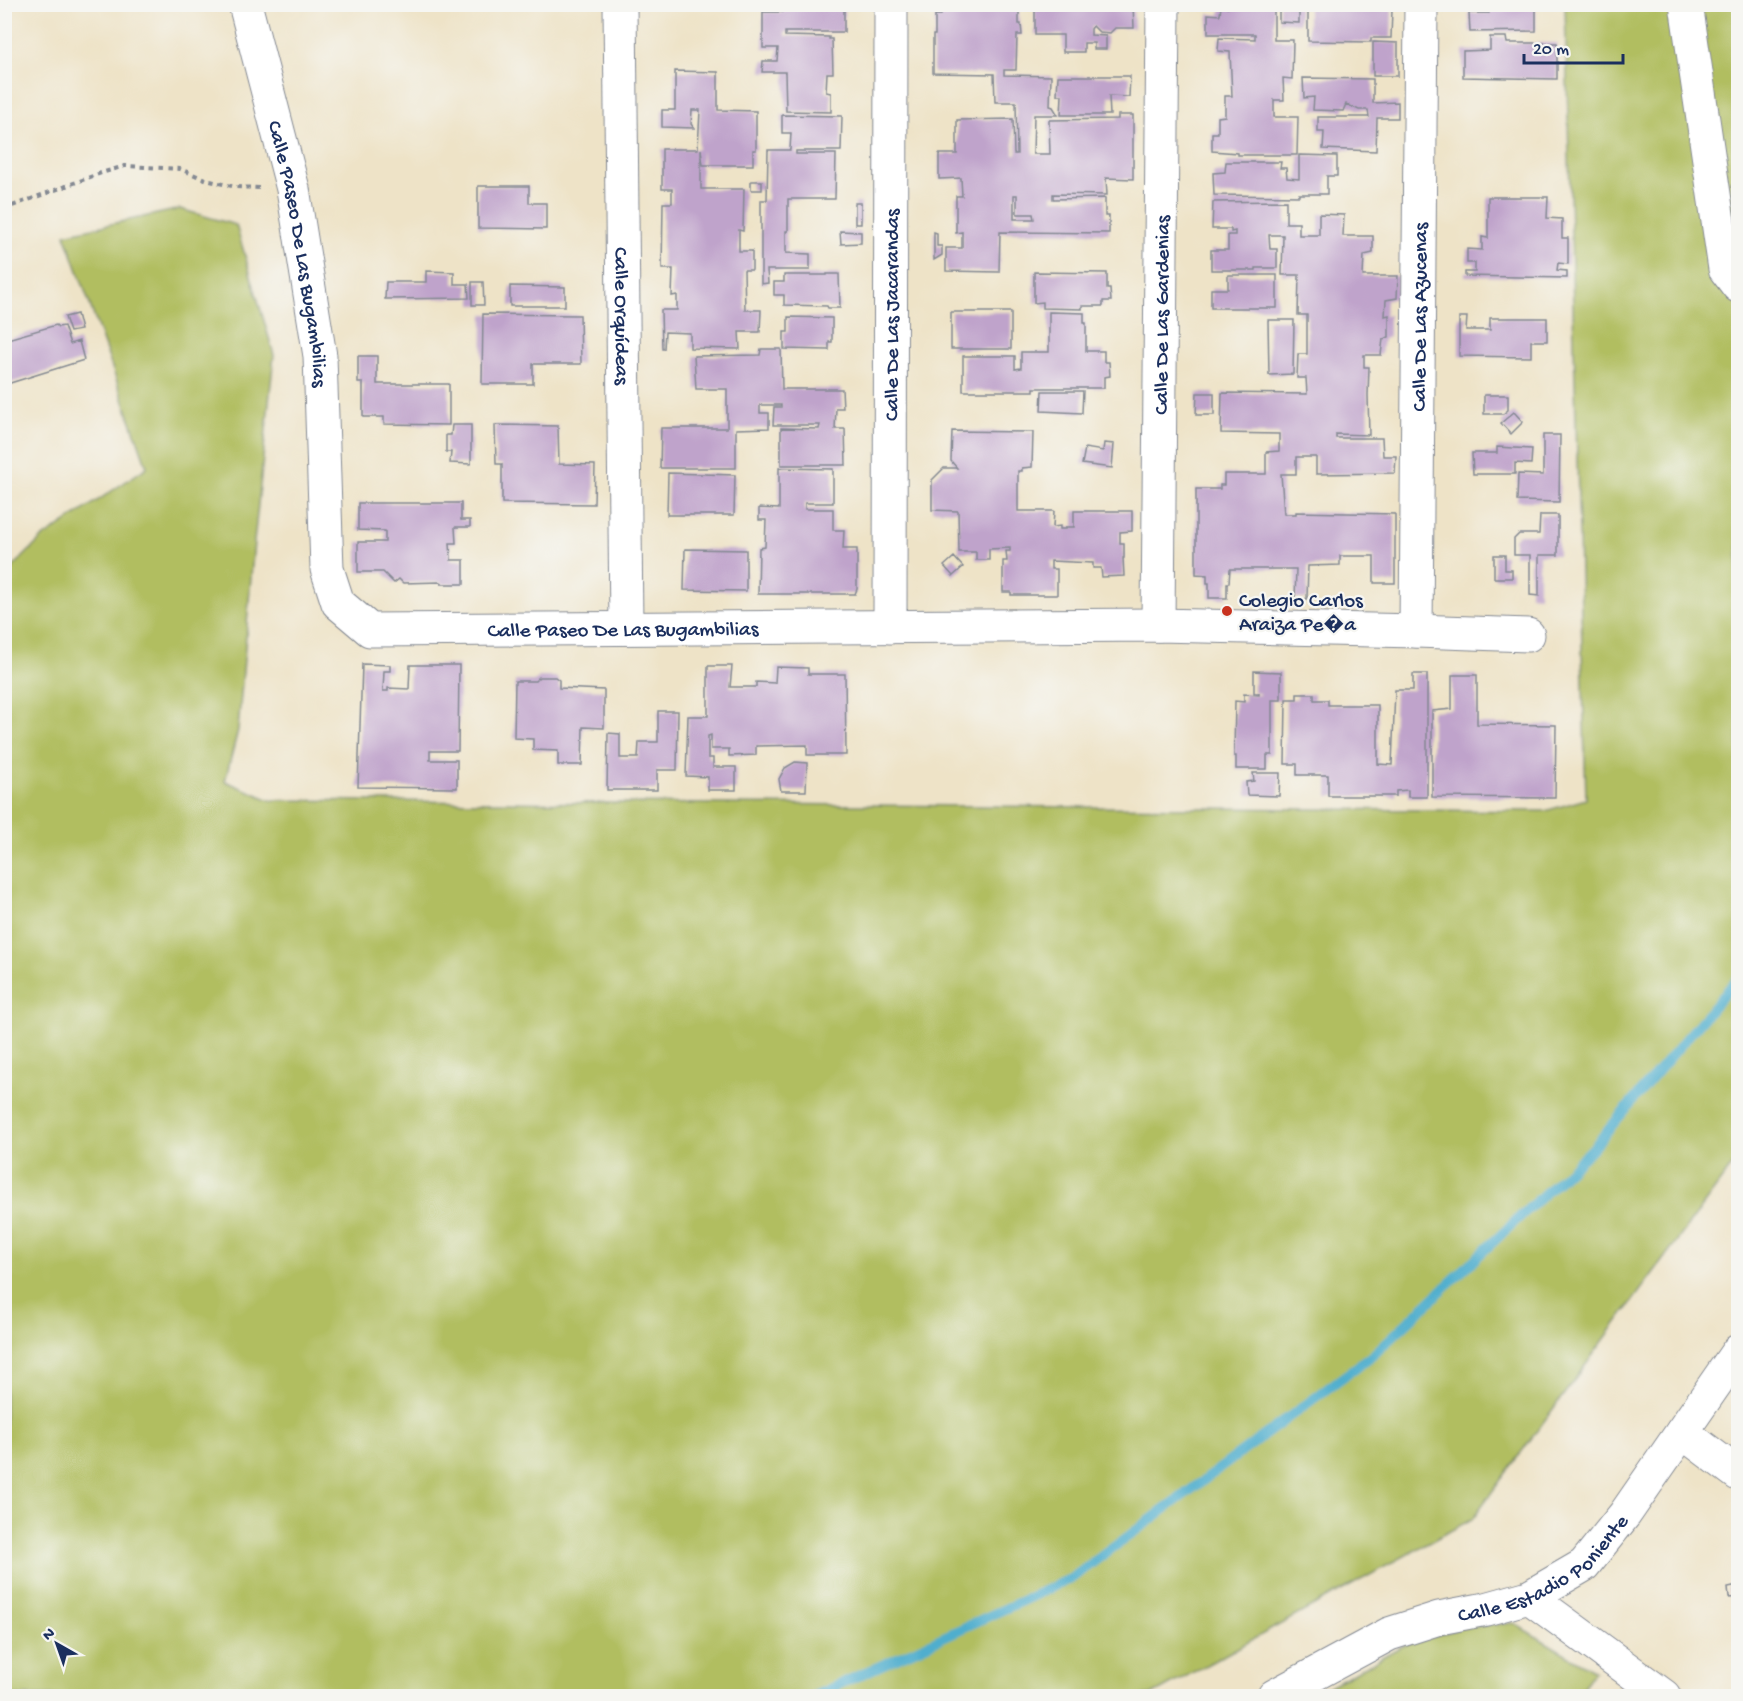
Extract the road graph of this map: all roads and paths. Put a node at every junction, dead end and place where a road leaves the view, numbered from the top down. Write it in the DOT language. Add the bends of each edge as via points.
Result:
graph roads {
  1 [pos="245,4"];
  2 [pos="620,4"];
  3 [pos="891,4"];
  4 [pos="1163,4"];
  5 [pos="1421,4"];
  6 [pos="1686,4"];
  7 [pos="293,189"];
  8 [pos="4,209"];
  9 [pos="1738,286"];
  10 [pos="1158,625"];
  11 [pos="890,627"];
  12 [pos="626,628"];
  13 [pos="1416,631"];
  14 [pos="1528,635"];
  15 [pos="1738,1351"];
  16 [pos="1682,1432"];
  17 [pos="1738,1473"];
  18 [pos="1529,1597"];
  19 [pos="1274,1696"];
  20 [pos="1664,1696"];
  1 -- 7 [label="street, Calle Paseo De Las Bugambilias"];
  2 -- 12 [label="street, Calle Orquídeas"];
  3 -- 11 [label="street, Calle De Las Jacarandas"];
  4 -- 10 [label="street, Calle De Las Gardenias"];
  5 -- 13 [label="street, Calle De Las Azucenas"];
  6 -- 9 [label="street" via="1725,269"];
  7 -- 8 [label="path" via="236,187 180,170 125,166"];
  7 -- 12 [label="street, Calle Paseo De Las Bugambilias" via="320,356 327,569 338,603 370,630"];
  10 -- 11 [label="street, Calle Paseo De Las Bugambilias"];
  10 -- 13 [label="street, Calle Paseo De Las Bugambilias"];
  11 -- 12 [label="street, Calle Paseo De Las Bugambilias"];
  13 -- 14 [label="street, Calle Paseo De Las Bugambilias"];
  15 -- 16 [label="street, Calle Estadio Poniente"];
  16 -- 17 [label="street"];
  16 -- 18 [label="street, Calle Estadio Poniente" via="1584,1565"];
  18 -- 19 [label="street, Calle Estadio Poniente" via="1389,1634"];
  18 -- 20 [label="street"];
}
